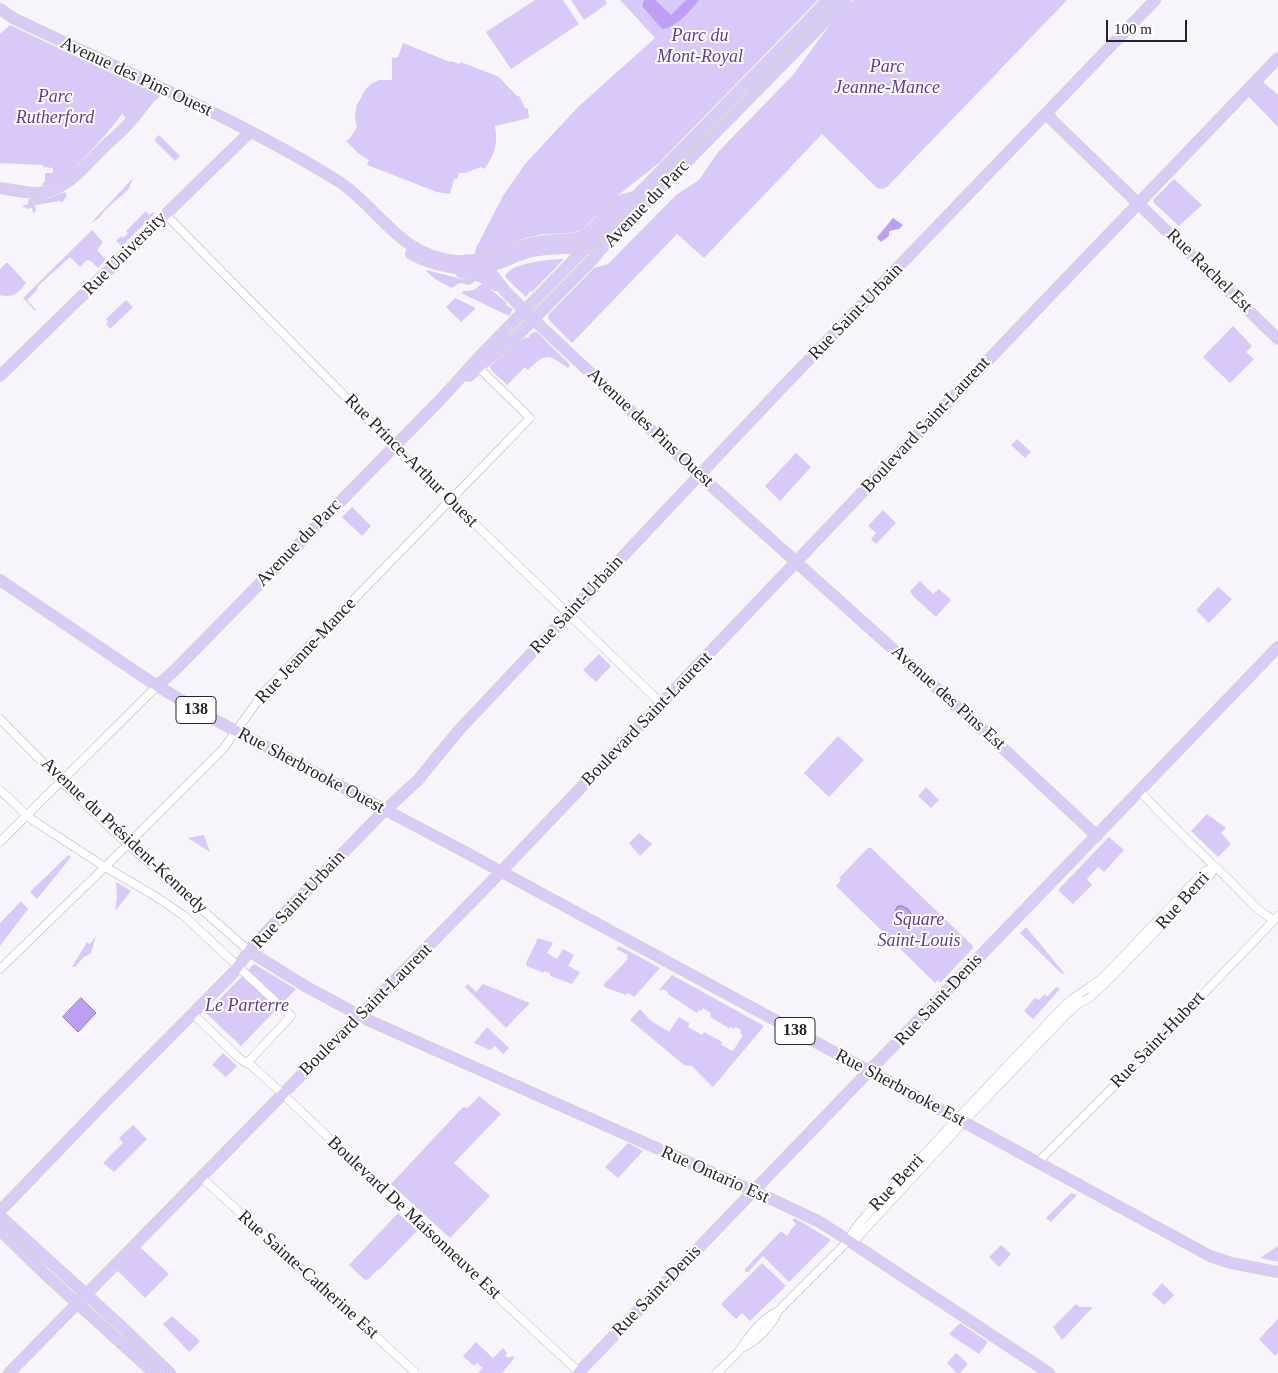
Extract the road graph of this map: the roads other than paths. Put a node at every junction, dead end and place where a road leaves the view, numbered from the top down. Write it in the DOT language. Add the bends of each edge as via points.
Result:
graph roads {
  1 [pos="828,0"];
  2 [pos="846,0"];
  3 [pos="1155,0"];
  4 [pos="0,9"];
  5 [pos="1278,58"];
  6 [pos="146,81"];
  7 [pos="161,88"];
  8 [pos="1048,112"];
  9 [pos="250,132"];
  10 [pos="108,142"];
  11 [pos="272,144"];
  12 [pos="0,188"];
  13 [pos="636,196"];
  14 [pos="1139,203"];
  15 [pos="165,214"];
  16 [pos="584,249"];
  17 [pos="600,250"];
  18 [pos="480,264"];
  19 [pos="448,267"];
  20 [pos="505,291"];
  21 [pos="524,310"];
  22 [pos="534,320"];
  23 [pos="1278,339"];
  24 [pos="475,365"];
  25 [pos="0,376"];
  26 [pos="394,446"];
  27 [pos="699,476"];
  28 [pos="450,500"];
  29 [pos="797,562"];
  30 [pos="0,580"];
  31 [pos="568,614"];
  32 [pos="1278,648"];
  33 [pos="157,686"];
  34 [pos="662,704"];
  35 [pos="0,718"];
  36 [pos="236,731"];
  37 [pos="61,781"];
  38 [pos="0,790"];
  39 [pos="1140,791"];
  40 [pos="386,810"];
  41 [pos="27,816"];
  42 [pos="1097,836"];
  43 [pos="0,842"];
  44 [pos="128,844"];
  45 [pos="105,866"];
  46 [pos="1215,867"];
  47 [pos="501,872"];
  48 [pos="1276,918"];
  49 [pos="249,951"];
  50 [pos="238,967"];
  51 [pos="0,969"];
  52 [pos="193,1014"];
  53 [pos="360,1016"];
  54 [pos="248,1063"];
  55 [pos="868,1071"];
  56 [pos="283,1094"];
  57 [pos="1037,1163"];
  58 [pos="201,1177"];
  59 [pos="754,1191"];
  60 [pos="0,1211"];
  61 [pos="0,1216"];
  62 [pos="0,1230"];
  63 [pos="848,1241"];
  64 [pos="1278,1272"];
  65 [pos="86,1294"];
  66 [pos="77,1303"];
  67 [pos="9,1373"];
  68 [pos="154,1373"];
  69 [pos="170,1373"];
  70 [pos="416,1373"];
  71 [pos="579,1373"];
  72 [pos="716,1373"];
  73 [pos="1049,1373"];
  1 -- 13 [label="main road, Avenue du Parc"];
  2 -- 17 [label="main road, Avenue du Parc"];
  3 -- 8 [label="main road, Rue Saint-Urbain"];
  4 -- 6 [label="main road, Avenue des Pins Ouest"];
  5 -- 14 [label="main road, Boulevard Saint-Laurent"];
  6 -- 7 [label="main road, Avenue des Pins Ouest"];
  6 -- 10 [label="main road" via="136,102"];
  7 -- 9 [label="main road, Avenue des Pins Ouest"];
  7 -- 10 [label="main road"];
  8 -- 14 [label="main road, Rue Rachel Est" via="1052,120"];
  8 -- 27 [label="main road, Rue Saint-Urbain"];
  9 -- 11 [label="main road, Avenue des Pins Ouest"];
  9 -- 15 [label="main road, Rue University"];
  10 -- 12 [label="main road" via="60,188 37,193"];
  11 -- 18 [label="main road, Avenue des Pins Ouest" via="344,186 392,232 414,248 444,259"];
  11 -- 19 [label="main road, Avenue des Pins Ouest" via="341,191 402,248 423,260"];
  13 -- 16 [label="main road, Avenue du Parc"];
  13 -- 18 [label="main road, Avenue des Pins Ouest" via="618,202 580,237 533,242"];
  14 -- 23 [label="main road, Rue Rachel Est"];
  14 -- 29 [label="main road, Boulevard Saint-Laurent"];
  15 -- 25 [label="main road, Rue University"];
  15 -- 26 [label="street, Rue Prince-Arthur Ouest"];
  16 -- 17 [label="main road, Avenue des Pins Ouest"];
  16 -- 18 [label="main road, Avenue des Pins Ouest" via="540,250"];
  16 -- 21 [label="main road, Avenue du Parc"];
  17 -- 22 [label="main road, Avenue du Parc"];
  18 -- 19 [label="main road, Avenue des Pins Ouest"];
  18 -- 20 [label="main road, Avenue des Pins Ouest"];
  19 -- 20 [label="main road, Avenue des Pins Ouest" via="481,276"];
  20 -- 21 [label="main road, Avenue des Pins Ouest"];
  21 -- 22 [label="main road, Avenue des Pins Ouest"];
  21 -- 24 [label="main road, Avenue du Parc"];
  22 -- 24 [label="main road, Avenue du Parc" via="513,340"];
  22 -- 27 [label="main road, Avenue des Pins Ouest"];
  24 -- 26 [label="main road, Avenue du Parc"];
  24 -- 28 [label="street, Rue Jeanne-Mance" via="530,418"];
  26 -- 28 [label="street, Rue Prince-Arthur Ouest"];
  26 -- 33 [label="main road, Avenue du Parc"];
  27 -- 29 [label="main road, Avenue des Pins Ouest"];
  27 -- 31 [label="main road, Rue Saint-Urbain"];
  28 -- 31 [label="street, Rue Prince-Arthur Ouest"];
  28 -- 36 [label="street, Rue Jeanne-Mance" via="265,691"];
  29 -- 34 [label="main road, Boulevard Saint-Laurent"];
  29 -- 42 [label="main road, Avenue des Pins Est"];
  30 -- 33 [label="main road, Rue Sherbrooke Ouest / 138"];
  31 -- 34 [label="street, Rue Prince-Arthur Ouest"];
  31 -- 40 [label="main road, Rue Saint-Urbain" via="459,730 422,776"];
  32 -- 39 [label="main road, Rue Saint-Denis"];
  33 -- 36 [label="main road, Rue Sherbrooke Ouest / 138"];
  33 -- 37 [label="street"];
  34 -- 47 [label="main road, Boulevard Saint-Laurent"];
  35 -- 37 [label="street, Avenue du Président-Kennedy"];
  36 -- 40 [label="main road, Rue Sherbrooke Ouest / 138"];
  36 -- 44 [label="street, Rue Jeanne-Mance" via="228,744"];
  37 -- 41 [label="street"];
  37 -- 44 [label="street, Avenue du Président-Kennedy"];
  38 -- 41 [label="street"];
  39 -- 42 [label="main road, Rue Saint-Denis"];
  39 -- 46 [label="street"];
  40 -- 47 [label="main road, Rue Sherbrooke Ouest / 138"];
  40 -- 49 [label="main road, Rue Saint-Urbain"];
  41 -- 43 [label="street"];
  41 -- 45 [label="street"];
  42 -- 55 [label="main road, Rue Saint-Denis"];
  44 -- 45 [label="street, Rue Jeanne-Mance"];
  44 -- 49 [label="street, Avenue du Président-Kennedy"];
  45 -- 50 [label="street" via="178,911"];
  45 -- 51 [label="street, Rue Jeanne-Mance"];
  46 -- 48 [label="street" via="1262,912"];
  46 -- 63 [label="street, Rue Berri" via="1105,984 1055,1027 859,1236"];
  47 -- 53 [label="main road, Boulevard Saint-Laurent"];
  47 -- 55 [label="main road, Rue Sherbrooke Est / 138"];
  48 -- 57 [label="street, Rue Saint-Hubert"];
  49 -- 50 [label="main road, Rue Saint-Urbain"];
  49 -- 53 [label="main road, Rue Ontario Est"];
  50 -- 52 [label="main road, Rue Saint-Urbain"];
  50 -- 54 [label="street" via="291,1016"];
  52 -- 54 [label="street, Boulevard De Maisonneuve Est"];
  52 -- 60 [label="main road, Rue Saint-Urbain"];
  53 -- 56 [label="main road, Boulevard Saint-Laurent"];
  53 -- 59 [label="main road, Rue Ontario Est"];
  54 -- 56 [label="street, Boulevard De Maisonneuve Est"];
  55 -- 57 [label="main road, Rue Sherbrooke Est / 138, bridge"];
  55 -- 59 [label="main road, Rue Saint-Denis"];
  56 -- 58 [label="main road, Boulevard Saint-Laurent"];
  56 -- 71 [label="street, Boulevard De Maisonneuve Est"];
  57 -- 64 [label="main road, Rue Sherbrooke Est / 138" via="1210,1256"];
  58 -- 65 [label="main road, Boulevard Saint-Laurent"];
  58 -- 70 [label="street, Rue Sainte-Catherine Est"];
  59 -- 63 [label="main road, Rue Ontario Est" via="818,1221"];
  59 -- 71 [label="main road, Rue Saint-Denis"];
  61 -- 65 [label="main road"];
  62 -- 66 [label="main road"];
  63 -- 72 [label="street, Rue Berri" via="778,1311 774,1320"];
  63 -- 73 [label="main road, Rue Ontario Est"];
  65 -- 66 [label="main road, Boulevard Saint-Laurent"];
  65 -- 69 [label="main road"];
  66 -- 67 [label="main road, Boulevard Saint-Laurent"];
  66 -- 68 [label="main road"];
}
